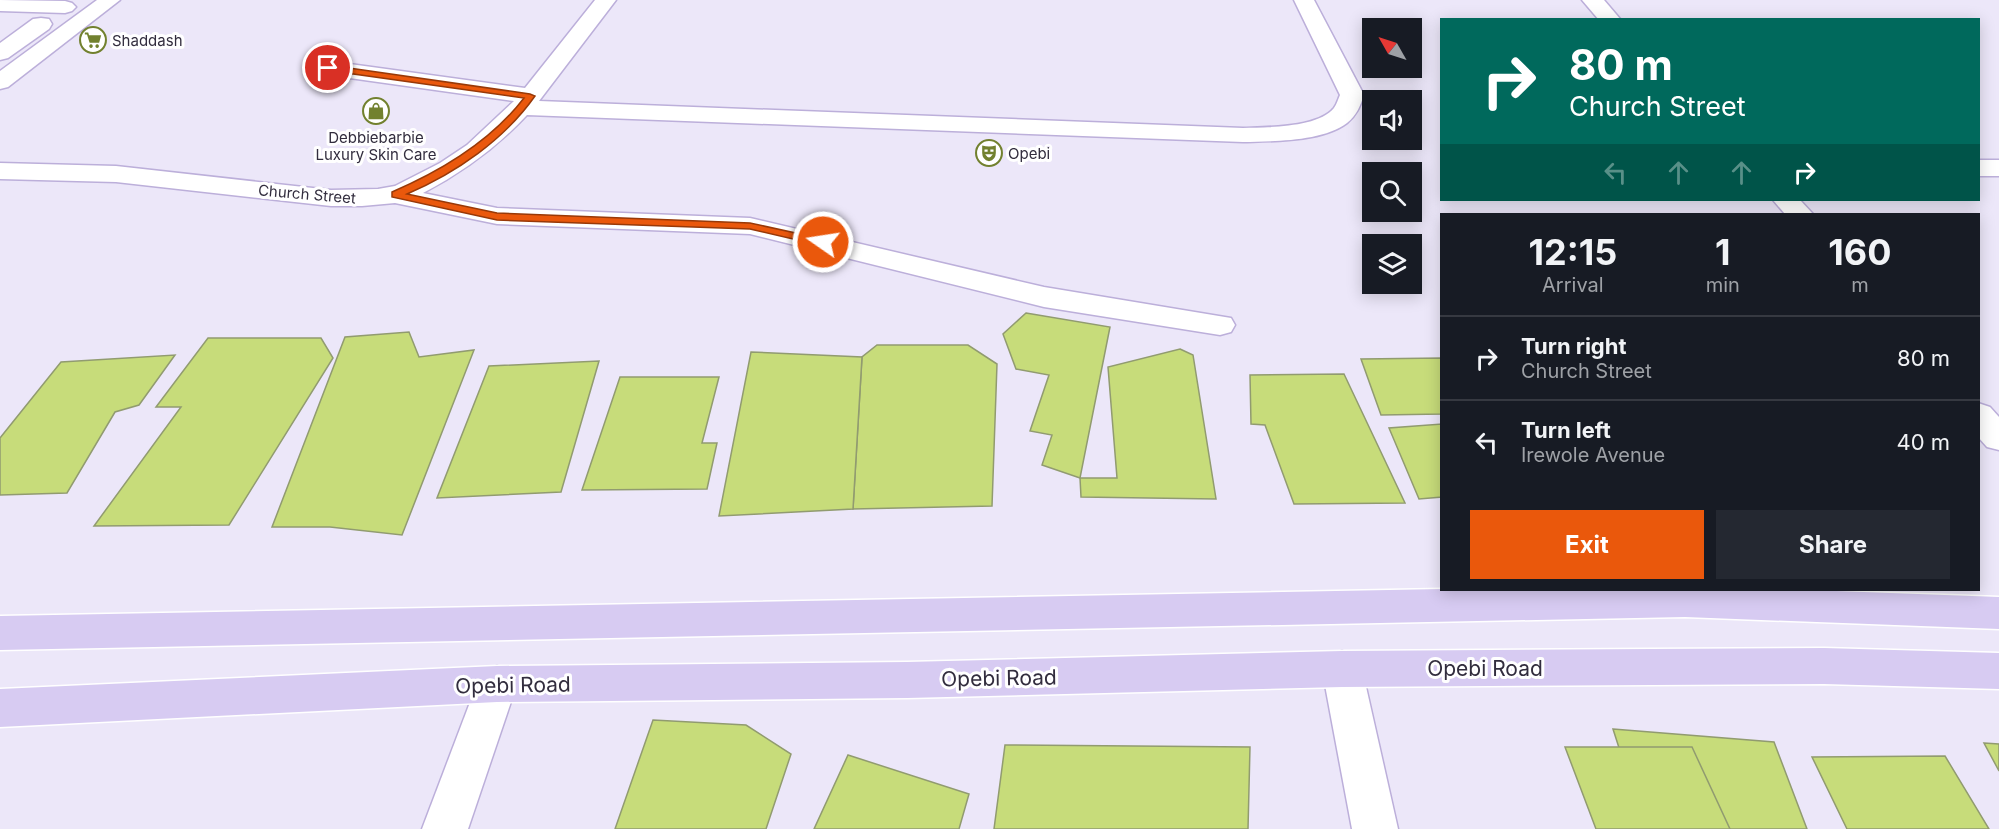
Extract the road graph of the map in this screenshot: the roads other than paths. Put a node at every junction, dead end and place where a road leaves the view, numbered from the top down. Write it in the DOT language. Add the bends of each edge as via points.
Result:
graph roads {
  1 [pos="110,0"];
  2 [pos="606,0"];
  3 [pos="1304,0"];
  4 [pos="1592,0"];
  5 [pos="70,3"];
  6 [pos="0,5"];
  7 [pos="1609,18"];
  8 [pos="0,53"];
  9 [pos="328,68"];
  10 [pos="0,82"];
  11 [pos="526,102"];
  12 [pos="1980,168"];
  13 [pos="1999,168"];
  14 [pos="0,171"];
  15 [pos="396,195"];
  16 [pos="1786,201"];
  17 [pos="1798,213"];
  18 [pos="1220,325"];
  19 [pos="1980,417"];
  20 [pos="1999,438"];
  21 [pos="1999,613"];
  22 [pos="0,633"];
  23 [pos="1342,669"];
  24 [pos="1999,671"];
  25 [pos="497,684"];
  26 [pos="0,708"];
  27 [pos="444,829"];
  28 [pos="1375,829"];
  1 -- 10 [label="street"];
  2 -- 11 [label="street, Church Street"];
  3 -- 11 [label="street" via="1352,95 1347,109 1332,122 1293,132 1243,135"];
  4 -- 7 [label="street"];
  5 -- 6 [label="street"];
  5 -- 8 [label="street"];
  9 -- 11 [label="street"];
  11 -- 15 [label="street, Church Street" via="474,151 436,177"];
  12 -- 13 [label="street"];
  14 -- 15 [label="street, Church Street" via="116,174 330,198"];
  15 -- 18 [label="street" via="497,216 750,226 1044,297"];
  16 -- 17 [label="street"];
  19 -- 20 [label="street"];
  21 -- 22 [label="main road" via="1685,602"];
  23 -- 24 [label="main road, Opebi Road" via="1824,666"];
  23 -- 25 [label="main road, Opebi Road" via="907,680"];
  23 -- 28 [label="street"];
  25 -- 26 [label="main road, Opebi Road"];
  25 -- 27 [label="street"];
}
